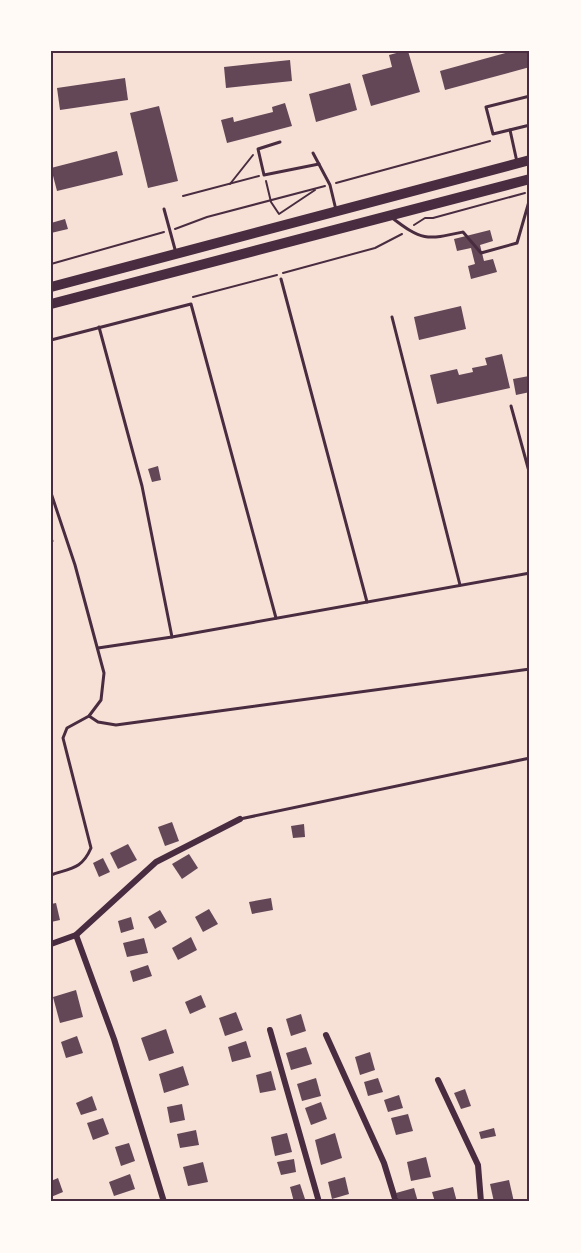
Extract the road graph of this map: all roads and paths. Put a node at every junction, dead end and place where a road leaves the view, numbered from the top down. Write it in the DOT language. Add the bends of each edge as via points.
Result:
graph roads {
  1 [pos="530,96"];
  2 [pos="530,125"];
  3 [pos="510,132"];
  4 [pos="280,142"];
  5 [pos="258,149"];
  6 [pos="313,153"];
  7 [pos="530,160"];
  8 [pos="517,163"];
  9 [pos="319,164"];
  10 [pos="264,175"];
  11 [pos="530,179"];
  12 [pos="230,184"];
  13 [pos="330,185"];
  14 [pos="318,188"];
  15 [pos="530,192"];
  16 [pos="183,196"];
  17 [pos="530,198"];
  18 [pos="271,202"];
  19 [pos="164,209"];
  20 [pos="336,211"];
  21 [pos="387,214"];
  22 [pos="408,230"];
  23 [pos="170,231"];
  24 [pos="177,254"];
  25 [pos="51,264"];
  26 [pos="281,279"];
  27 [pos="51,287"];
  28 [pos="190,298"];
  29 [pos="51,304"];
  30 [pos="392,317"];
  31 [pos="99,327"];
  32 [pos="51,340"];
  33 [pos="511,406"];
  34 [pos="530,475"];
  35 [pos="51,493"];
  36 [pos="530,573"];
  37 [pos="460,585"];
  38 [pos="367,602"];
  39 [pos="276,618"];
  40 [pos="172,637"];
  41 [pos="98,648"];
  42 [pos="530,669"];
  43 [pos="89,716"];
  44 [pos="530,758"];
  45 [pos="240,819"];
  46 [pos="51,875"];
  47 [pos="76,934"];
  48 [pos="51,944"];
  49 [pos="270,1030"];
  50 [pos="326,1035"];
  51 [pos="438,1080"];
  52 [pos="164,1202"];
  53 [pos="319,1202"];
  54 [pos="396,1202"];
  55 [pos="482,1202"];
  1 -- 3 [label="lane" via="486,108 493,134"];
  2 -- 3 [label="lane"];
  3 -- 8 [label="lane"];
  3 -- 13 [label="path"];
  4 -- 5 [label="lane"];
  5 -- 10 [label="lane"];
  5 -- 12 [label="path"];
  6 -- 9 [label="lane"];
  7 -- 8 [label="main road"];
  8 -- 20 [label="main road"];
  9 -- 10 [label="lane"];
  9 -- 13 [label="lane"];
  10 -- 12 [label="path"];
  10 -- 18 [label="path"];
  11 -- 21 [label="main road"];
  12 -- 16 [label="path"];
  13 -- 14 [label="path"];
  13 -- 20 [label="lane"];
  14 -- 18 [label="path"];
  14 -- 18 [label="path" via="279,214"];
  15 -- 22 [label="path" via="425,218"];
  17 -- 22 [label="lane" via="517,243 481,253 463,232 430,239"];
  18 -- 23 [label="path" via="207,217"];
  19 -- 23 [label="lane"];
  20 -- 24 [label="main road"];
  21 -- 22 [label="lane"];
  21 -- 29 [label="main road"];
  22 -- 28 [label="path" via="375,248"];
  23 -- 24 [label="lane"];
  23 -- 25 [label="path"];
  24 -- 27 [label="main road"];
  26 -- 38 [label="lane"];
  30 -- 37 [label="lane"];
  31 -- 32 [label="lane"];
  31 -- 39 [label="lane" via="191,304"];
  31 -- 40 [label="lane" via="142,486"];
  33 -- 34 [label="lane"];
  35 -- 41 [label="lane"];
  36 -- 37 [label="lane"];
  37 -- 38 [label="lane"];
  38 -- 39 [label="lane"];
  39 -- 40 [label="lane"];
  40 -- 41 [label="lane"];
  41 -- 43 [label="lane" via="104,674 101,700"];
  42 -- 43 [label="lane" via="116,725"];
  43 -- 46 [label="lane" via="67,728 63,738 91,848 78,866"];
  44 -- 45 [label="lane"];
  45 -- 47 [label="street" via="156,862"];
  47 -- 48 [label="street"];
  47 -- 52 [label="street" via="114,1039"];
  49 -- 53 [label="street"];
  50 -- 54 [label="street" via="384,1163"];
  51 -- 55 [label="street" via="478,1165"];
}
